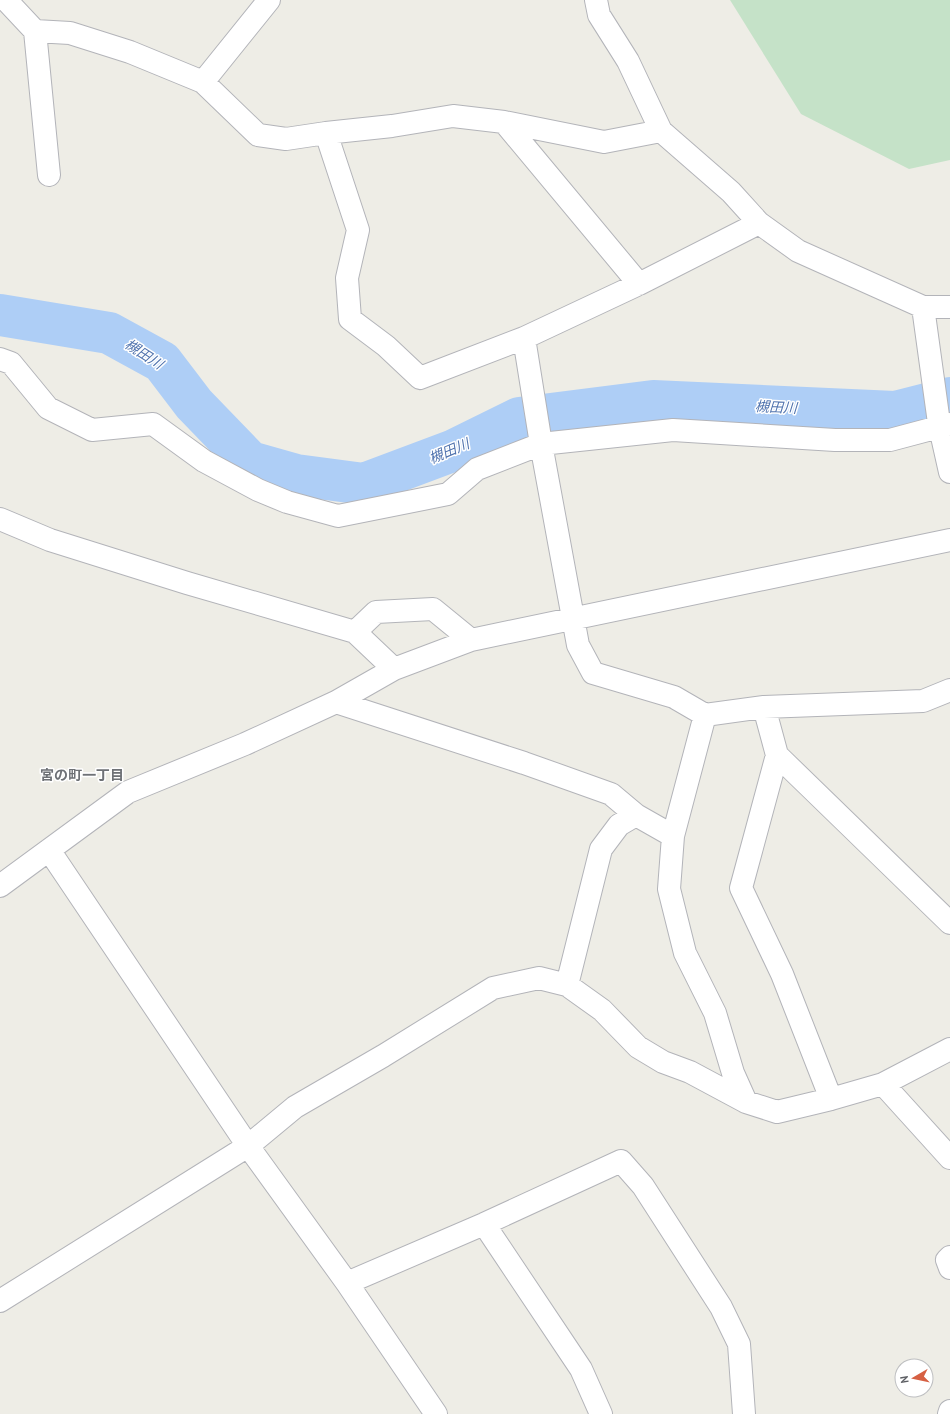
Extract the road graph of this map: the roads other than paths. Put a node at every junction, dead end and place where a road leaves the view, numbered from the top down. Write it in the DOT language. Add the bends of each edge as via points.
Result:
graph roads {
  1 [pos="6,0"];
  2 [pos="269,0"];
  3 [pos="596,0"];
  4 [pos="35,31"];
  5 [pos="203,82"];
  6 [pos="504,122"];
  7 [pos="661,131"];
  8 [pos="326,132"];
  9 [pos="50,175"];
  10 [pos="759,223"];
  11 [pos="639,284"];
  12 [pos="949,302"];
  13 [pos="923,307"];
  14 [pos="524,338"];
  15 [pos="0,359"];
  16 [pos="943,425"];
  17 [pos="540,435"];
  18 [pos="950,472"];
  19 [pos="0,519"];
  20 [pos="950,540"];
  21 [pos="571,618"];
  22 [pos="354,632"];
  23 [pos="471,640"];
  24 [pos="394,669"];
  25 [pos="950,690"];
  26 [pos="336,702"];
  27 [pos="764,706"];
  28 [pos="705,715"];
  29 [pos="777,755"];
  30 [pos="636,815"];
  31 [pos="673,836"];
  32 [pos="49,850"];
  33 [pos="0,886"];
  34 [pos="950,923"];
  35 [pos="567,985"];
  36 [pos="950,1049"];
  37 [pos="883,1084"];
  38 [pos="831,1099"];
  39 [pos="746,1102"];
  40 [pos="248,1146"];
  41 [pos="950,1158"];
  42 [pos="484,1224"];
  43 [pos="950,1257"];
  44 [pos="950,1268"];
  45 [pos="347,1283"];
  46 [pos="0,1301"];
  47 [pos="950,1411"];
  48 [pos="436,1414"];
  49 [pos="601,1414"];
  50 [pos="744,1414"];
  51 [pos="949,1414"];
  1 -- 4 [label="street"];
  2 -- 5 [label="street"];
  3 -- 7 [label="street" via="599,15 628,61"];
  4 -- 5 [label="street" via="70,33 130,52"];
  4 -- 9 [label="street"];
  5 -- 8 [label="street" via="258,135 286,139"];
  6 -- 7 [label="street" via="604,142"];
  6 -- 8 [label="street" via="452,116 392,126"];
  6 -- 11 [label="street"];
  7 -- 10 [label="street" via="731,192"];
  8 -- 14 [label="street" via="358,230 347,278 350,319 386,346 420,378"];
  10 -- 11 [label="street"];
  10 -- 13 [label="street" via="798,251"];
  11 -- 14 [label="street"];
  12 -- 13 [label="street"];
  13 -- 16 [label="street" via="934,389"];
  14 -- 17 [label="street"];
  15 -- 17 [label="street" via="10,363 48,408 92,430 153,424 204,461 258,490 287,502 338,516 448,494 477,469"];
  16 -- 17 [label="street" via="890,440 835,440 673,430"];
  16 -- 18 [label="street"];
  17 -- 21 [label="street"];
  19 -- 22 [label="street" via="50,540"];
  20 -- 21 [label="street"];
  21 -- 23 [label="street"];
  21 -- 28 [label="street" via="578,645 593,673 674,697"];
  22 -- 23 [label="street" via="376,612 433,610"];
  22 -- 24 [label="street"];
  23 -- 24 [label="street"];
  24 -- 26 [label="street"];
  25 -- 27 [label="street" via="923,701"];
  26 -- 30 [label="street" via="524,763 610,794"];
  26 -- 32 [label="street" via="246,744 128,792"];
  27 -- 28 [label="street"];
  27 -- 29 [label="street"];
  28 -- 31 [label="street"];
  29 -- 34 [label="street"];
  29 -- 38 [label="street" via="741,888 782,974"];
  30 -- 31 [label="street"];
  30 -- 35 [label="street" via="619,825 601,849"];
  31 -- 39 [label="street" via="669,889 685,953 715,1013 732,1073"];
  32 -- 33 [label="street"];
  32 -- 40 [label="street"];
  35 -- 39 [label="street" via="602,1010 638,1047 663,1062 690,1072"];
  35 -- 40 [label="street" via="539,978 493,988 296,1107"];
  36 -- 37 [label="street"];
  37 -- 38 [label="street"];
  37 -- 41 [label="street"];
  38 -- 39 [label="street" via="777,1112"];
  40 -- 45 [label="street"];
  40 -- 46 [label="street"];
  42 -- 45 [label="street"];
  42 -- 49 [label="street" via="581,1369"];
  42 -- 50 [label="street" via="621,1161 647,1192 721,1307 739,1344"];
  43 -- 44 [label="street" via="947,1260"];
  45 -- 48 [label="street"];
  47 -- 51 [label="street"];
}
